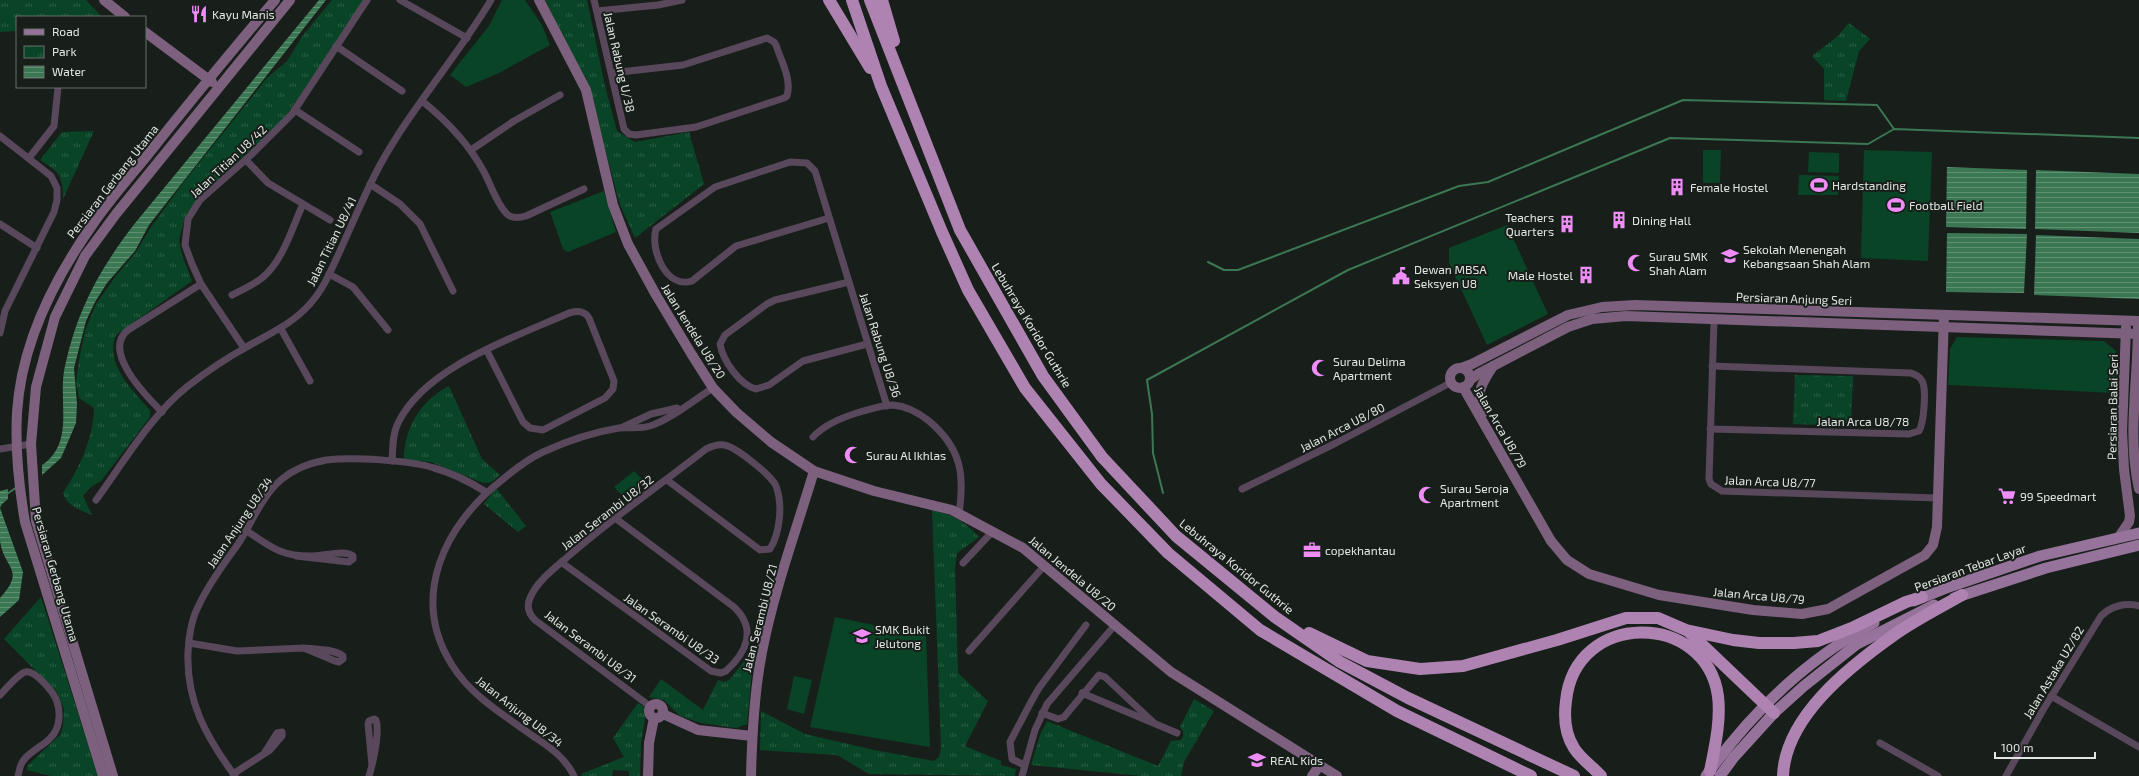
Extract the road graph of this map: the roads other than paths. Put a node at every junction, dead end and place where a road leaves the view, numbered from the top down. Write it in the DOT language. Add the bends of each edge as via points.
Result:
graph roads {
  1 [pos="104,0"];
  2 [pos="276,0"];
  3 [pos="290,0"];
  4 [pos="367,0"];
  5 [pos="400,0"];
  6 [pos="491,0"];
  7 [pos="539,0"];
  8 [pos="594,0"];
  9 [pos="682,0"];
  10 [pos="829,0"];
  11 [pos="852,0"];
  12 [pos="870,0"];
  13 [pos="882,0"];
  14 [pos="597,11"];
  15 [pos="125,16"];
  16 [pos="146,33"];
  17 [pos="467,38"];
  18 [pos="336,46"];
  19 [pos="611,73"];
  20 [pos="208,79"];
  21 [pos="219,86"];
  22 [pos="881,86"];
  23 [pos="58,88"];
  24 [pos="402,91"];
  25 [pos="560,95"];
  26 [pos="422,101"];
  27 [pos="295,110"];
  28 [pos="921,127"];
  29 [pos="0,136"];
  30 [pos="471,150"];
  31 [pos="359,152"];
  32 [pos="29,158"];
  33 [pos="246,160"];
  34 [pos="370,184"];
  35 [pos="584,189"];
  36 [pos="303,204"];
  37 [pos="829,218"];
  38 [pos="330,220"];
  39 [pos="0,224"];
  40 [pos="37,248"];
  41 [pos="329,274"];
  42 [pos="850,282"];
  43 [pos="201,284"];
  44 [pos="453,291"];
  45 [pos="232,295"];
  46 [pos="1944,315"];
  47 [pos="1714,320"];
  48 [pos="2126,321"];
  49 [pos="2138,321"];
  50 [pos="1944,328"];
  51 [pos="281,329"];
  52 [pos="388,330"];
  53 [pos="0,333"];
  54 [pos="2126,334"];
  55 [pos="2138,334"];
  56 [pos="867,344"];
  57 [pos="244,348"];
  58 [pos="487,351"];
  59 [pos="1493,366"];
  60 [pos="1712,366"];
  61 [pos="1461,368"];
  62 [pos="310,381"];
  63 [pos="1452,382"];
  64 [pos="1467,383"];
  65 [pos="713,388"];
  66 [pos="685,406"];
  67 [pos="887,406"];
  68 [pos="162,412"];
  69 [pos="1484,422"];
  70 [pos="622,428"];
  71 [pos="1710,429"];
  72 [pos="812,438"];
  73 [pos="31,444"];
  74 [pos="17,446"];
  75 [pos="0,449"];
  76 [pos="392,461"];
  77 [pos="814,471"];
  78 [pos="667,480"];
  79 [pos="1242,489"];
  80 [pos="2139,489"];
  81 [pos="486,492"];
  82 [pos="1937,498"];
  83 [pos="96,500"];
  84 [pos="959,514"];
  85 [pos="616,518"];
  86 [pos="247,531"];
  87 [pos="993,531"];
  88 [pos="2139,533"];
  89 [pos="2118,538"];
  90 [pos="2139,545"];
  91 [pos="296,556"];
  92 [pos="561,562"];
  93 [pos="963,563"];
  94 [pos="1045,565"];
  95 [pos="1962,595"];
  96 [pos="1922,597"];
  97 [pos="2139,606"];
  98 [pos="1275,617"];
  99 [pos="1086,625"];
  100 [pos="1115,625"];
  101 [pos="1686,630"];
  102 [pos="189,643"];
  103 [pos="304,648"];
  104 [pos="970,650"];
  105 [pos="1082,693"];
  106 [pos="0,694"];
  107 [pos="2051,696"];
  108 [pos="651,707"];
  109 [pos="1769,709"];
  110 [pos="1042,713"];
  111 [pos="658,716"];
  112 [pos="1154,723"];
  113 [pos="1177,733"];
  114 [pos="752,736"];
  115 [pos="1880,743"];
  116 [pos="2139,747"];
  117 [pos="265,752"];
  118 [pos="1499,760"];
  119 [pos="1024,764"];
  120 [pos="372,765"];
  121 [pos="1320,766"];
  122 [pos="1712,774"];
  123 [pos="234,775"];
  124 [pos="18,776"];
  125 [pos="103,776"];
  126 [pos="113,776"];
  127 [pos="369,776"];
  128 [pos="574,776"];
  129 [pos="648,776"];
  130 [pos="751,776"];
  131 [pos="1022,776"];
  132 [pos="1312,776"];
  133 [pos="1337,776"];
  134 [pos="1516,776"];
  135 [pos="1531,776"];
  136 [pos="1574,776"];
  137 [pos="1601,776"];
  138 [pos="1783,776"];
  139 [pos="1938,776"];
  140 [pos="2006,776"];
  1 -- 15 [label="street"];
  2 -- 20 [label="street, Persiaran Gerbang Utama"];
  3 -- 21 [label="street, Persiaran Gerbang Utama"];
  4 -- 18 [label="street, Jalan Titian U8/42"];
  5 -- 17 [label="street"];
  6 -- 17 [label="street, Jalan Titian U8/41"];
  7 -- 65 [label="street, Jalan Jendela U8/20" via="586,90 613,205 628,244 676,331"];
  8 -- 14 [label="street, Jalan Rabung U/38"];
  9 -- 14 [label="street"];
  10 -- 22 [label="highway"];
  11 -- 22 [label="highway"];
  12 -- 28 [label="highway, Lebuhraya Koridor Guthrie"];
  13 -- 28 [label="highway"];
  14 -- 19 [label="street, Jalan Rabung U/38"];
  16 -- 20 [label="street"];
  17 -- 26 [label="street, Jalan Titian U8/41"];
  18 -- 24 [label="street"];
  18 -- 27 [label="street, Jalan Titian U8/42"];
  19 -- 19 [label="street, Jalan Rabung U/38" via="683,65 767,38 774,42 788,80 788,92 784,98 696,127 636,135 624,130"];
  20 -- 21 [label="street"];
  20 -- 74 [label="street, Persiaran Gerbang Utama" via="94,222 51,293 34,336 22,380 17,412"];
  21 -- 73 [label="street, Persiaran Gerbang Utama" via="85,256 64,296 48,337 34,402"];
  22 -- 118 [label="highway" via="968,290 1025,388 1100,484 1168,553 1260,630 1398,711"];
  23 -- 32 [label="street" via="54,126"];
  25 -- 30 [label="street" via="514,121"];
  26 -- 30 [label="street" via="439,115"];
  26 -- 34 [label="street, Jalan Titian U8/41"];
  27 -- 31 [label="street"];
  27 -- 33 [label="street, Jalan Titian U8/42"];
  28 -- 98 [label="highway, Lebuhraya Koridor Guthrie" via="960,230 1048,382 1102,457 1176,536"];
  29 -- 32 [label="street"];
  30 -- 35 [label="street" via="500,205 511,217 526,216"];
  32 -- 40 [label="street" via="54,180 57,194 54,212"];
  33 -- 36 [label="street" via="268,183"];
  33 -- 43 [label="street, Jalan Titian U8/42" via="200,200 188,219 185,245"];
  34 -- 41 [label="street, Jalan Titian U8/41"];
  34 -- 44 [label="street" via="400,204 420,224"];
  36 -- 38 [label="street"];
  36 -- 45 [label="street" via="278,258 268,272"];
  37 -- 37 [label="street, Jalan Rabung U8/36" via="812,166 802,161 790,162 707,192 656,229 654,249 669,276 686,283 736,246"];
  37 -- 42 [label="street, Jalan Rabung U8/36"];
  39 -- 40 [label="street"];
  40 -- 53 [label="street" via="3,316"];
  41 -- 51 [label="street, Jalan Titian U8/41" via="322,290"];
  41 -- 52 [label="street" via="353,287"];
  42 -- 56 [label="street, Jalan Rabung U8/36"];
  42 -- 56 [label="street" via="767,304 725,335 720,344 721,351 745,384 756,389 769,385 803,361"];
  43 -- 57 [label="street, Jalan Titian U8/42"];
  43 -- 68 [label="street" via="121,337 121,354 126,368 142,391"];
  46 -- 48 [label="street, Persiaran Anjung Seri"];
  46 -- 50 [label="street, Jalan Arca U8/79"];
  46 -- 61 [label="street, Persiaran Anjung Seri" via="1635,305 1602,307 1568,316"];
  47 -- 50 [label="street, Persiaran Anjung Seri"];
  47 -- 59 [label="street, Persiaran Anjung Seri" via="1626,316 1592,319 1568,327"];
  47 -- 60 [label="street, Jalan Arca U8/77"];
  48 -- 49 [label="street, Persiaran Anjung Seri"];
  48 -- 54 [label="street, Persiaran Balai Seri"];
  49 -- 55 [label="street, Persiaran Balai Seri"];
  50 -- 54 [label="street, Persiaran Anjung Seri"];
  50 -- 82 [label="street, Jalan Arca U8/79"];
  51 -- 57 [label="street, Jalan Titian U8/41"];
  51 -- 62 [label="street"];
  54 -- 55 [label="street, Persiaran Anjung Seri"];
  54 -- 89 [label="street, Persiaran Balai Seri" via="2122,431 2130,516"];
  55 -- 80 [label="street, Persiaran Balai Seri" via="2133,438 2134,467"];
  56 -- 67 [label="street, Jalan Rabung U8/36"];
  57 -- 68 [label="street, Jalan Titian U8/41" via="187,386"];
  58 -- 58 [label="street" via="569,313 583,312 589,318 614,381 613,389 598,402 543,430 534,430 523,422"];
  58 -- 76 [label="street" via="445,373 408,407 397,423 394,433"];
  59 -- 64 [label="street, Persiaran Anjung Seri"];
  59 -- 69 [label="street" via="1480,388 1479,398"];
  60 -- 71 [label="street, Jalan Arca U8/77"];
  60 -- 71 [label="street, Jalan Arca U8/78" via="1911,373 1919,377 1923,384 1923,424 1919,431 1909,434"];
  61 -- 63 [label="street" via="1457,368 1451,374"];
  61 -- 64 [label="street" via="1468,372"];
  63 -- 64 [label="street" via="1456,386"];
  63 -- 79 [label="street, Jalan Arca U8/80"];
  64 -- 69 [label="street, Jalan Arca U8/79"];
  65 -- 66 [label="street, Jalan Anjung U8/34"];
  65 -- 77 [label="street, Jalan Jendela U8/20" via="752,427"];
  66 -- 70 [label="street, Jalan Anjung U8/34" via="651,414"];
  66 -- 70 [label="street, Jalan Anjung U8/34" via="652,426"];
  67 -- 72 [label="street" via="836,421"];
  67 -- 84 [label="street, Jalan Rabung U8/36" via="903,407 920,415 950,443 962,477"];
  68 -- 83 [label="street, Jalan Titian U8/41"];
  69 -- 82 [label="street, Jalan Arca U8/79" via="1551,541 1567,560 1588,574 1659,595 1705,603 1802,614 1828,609 1925,555 1933,545 1936,535"];
  70 -- 81 [label="street, Jalan Anjung U8/34" via="576,439 542,453 522,464"];
  71 -- 82 [label="street, Jalan Arca U8/77" via="1708,479 1722,491"];
  73 -- 74 [label="street"];
  73 -- 126 [label="street, Persiaran Gerbang Utama" via="34,497 40,535"];
  74 -- 75 [label="street"];
  74 -- 125 [label="street, Persiaran Gerbang Utama" via="21,497 28,535"];
  76 -- 81 [label="street, Jalan Anjung U8/34" via="438,469 471,482"];
  76 -- 86 [label="street, Jalan Anjung U8/34" via="333,460 318,462 297,470 275,486"];
  77 -- 84 [label="street, Jalan Jendela U8/20" via="874,491"];
  77 -- 114 [label="street, Jalan Serambi U8/21" via="766,635 756,685"];
  78 -- 78 [label="street, Jalan Serambi U8/32" via="710,447 730,447 769,476 776,485 780,512 770,550 760,550"];
  78 -- 85 [label="street, Jalan Serambi U8/32"];
  81 -- 128 [label="street, Jalan Anjung U8/34" via="457,526 439,560 433,609 438,631 447,657 466,684 562,758"];
  84 -- 87 [label="street, Jalan Jendela U8/20"];
  85 -- 92 [label="street, Jalan Serambi U8/32"];
  85 -- 92 [label="street, Jalan Serambi U8/33" via="734,607 745,619 745,647 726,671 711,671"];
  86 -- 91 [label="street" via="277,551"];
  86 -- 102 [label="street, Jalan Anjung U8/34" via="198,605"];
  87 -- 93 [label="street"];
  87 -- 94 [label="street, Jalan Jendela U8/20" via="1023,548"];
  88 -- 89 [label="main road, Persiaran Tebar Layar"];
  89 -- 96 [label="main road, Persiaran Tebar Layar" via="2040,556"];
  90 -- 95 [label="main road, Persiaran Tebar Layar" via="2046,568"];
  91 -- 91 [label="street" via="347,553 354,559 349,562"];
  92 -- 108 [label="street, Jalan Serambi U8/31" via="532,594 528,606 531,616"];
  94 -- 100 [label="street, Jalan Jendela U8/20"];
  94 -- 104 [label="street"];
  95 -- 109 [label="main road, Persiaran Tebar Layar" via="1935,604 1857,644 1804,686"];
  95 -- 138 [label="highway" via="1894,634 1836,681 1798,725 1788,748"];
  96 -- 101 [label="highway" via="1818,641 1759,643"];
  96 -- 109 [label="main road, Persiaran Tebar Layar" via="1830,649"];
  97 -- 107 [label="street, Jalan Astaka U2/82" via="2127,604 2115,607 2101,616"];
  98 -- 101 [label="highway" via="1367,661 1420,670 1463,666 1626,618 1658,618"];
  98 -- 136 [label="highway, Lebuhraya Koridor Guthrie" via="1340,662 1408,698"];
  99 -- 119 [label="street" via="1039,688 1010,742 1012,759"];
  100 -- 110 [label="street" via="1062,684"];
  100 -- 121 [label="street, Jalan Jendela U8/20" via="1190,685"];
  101 -- 109 [label="highway"];
  102 -- 103 [label="street" via="237,651"];
  102 -- 123 [label="street, Jalan Anjung U8/34" via="188,672 194,705 206,732"];
  105 -- 110 [label="street" via="1061,719"];
  105 -- 112 [label="street"];
  105 -- 112 [label="street" via="1096,675 1102,675"];
  106 -- 124 [label="street" via="24,673 30,672 50,690 57,701 57,729 22,762"];
  107 -- 116 [label="street"];
  107 -- 140 [label="street, Jalan Astaka U2/82"];
  108 -- 111 [label="street" via="657,704 661,706"];
  109 -- 122 [label="main road, Persiaran Tebar Layar" via="1736,737"];
  110 -- 119 [label="street"];
  111 -- 114 [label="street" via="698,730"];
  111 -- 129 [label="street" via="649,743"];
  112 -- 113 [label="street"];
  114 -- 130 [label="street, Jalan Serambi U8/21"];
  115 -- 139 [label="street"];
  117 -- 123 [label="street"];
  118 -- 134 [label="highway"];
  118 -- 135 [label="highway"];
  119 -- 131 [label="street"];
  120 -- 120 [label="street" via="368,724 374,719 378,728"];
  120 -- 127 [label="street"];
  121 -- 132 [label="street"];
  121 -- 133 [label="street, Jalan Jendela U8/20"];
  122 -- 137 [label="highway" via="1719,710 1714,682 1706,665 1693,650 1673,638 1635,632 1617,635 1589,652 1579,664 1566,696 1564,713 1574,748"];
}
